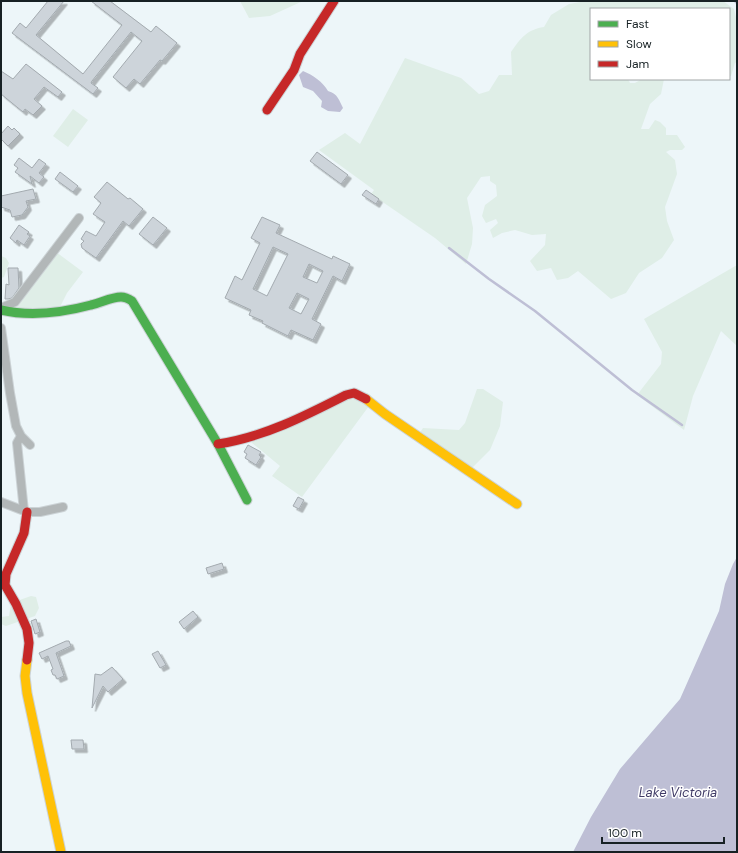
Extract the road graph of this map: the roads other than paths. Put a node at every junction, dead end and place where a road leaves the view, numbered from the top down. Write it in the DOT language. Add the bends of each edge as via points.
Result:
graph roads {
  1 [pos="334,1"];
  2 [pos="268,110"];
  3 [pos="78,218"];
  4 [pos="1,309"];
  5 [pos="1,328"];
  6 [pos="21,436"];
  7 [pos="218,444"];
  8 [pos="30,445"];
  9 [pos="247,500"];
  10 [pos="1,502"];
  11 [pos="517,504"];
  12 [pos="63,507"];
  13 [pos="26,512"];
  14 [pos="61,852"];
  1 -- 2 [label="street"];
  3 -- 4 [label="street" via="14,302"];
  4 -- 7 [label="street" via="10,313 44,313 125,297 133,302"];
  5 -- 6 [label="street" via="16,426"];
  6 -- 8 [label="street"];
  6 -- 13 [label="street" via="17,443"];
  7 -- 9 [label="street"];
  7 -- 11 [label="street" via="236,441 278,427 354,393 362,396"];
  10 -- 13 [label="street"];
  12 -- 13 [label="street"];
  13 -- 14 [label="street" via="24,533 5,580 27,629 30,643 25,676 26,693"];
}
